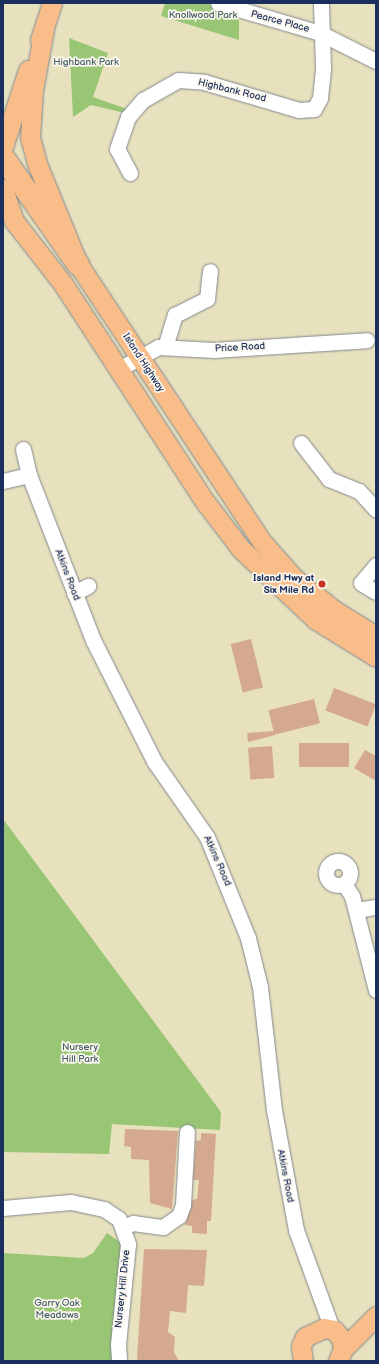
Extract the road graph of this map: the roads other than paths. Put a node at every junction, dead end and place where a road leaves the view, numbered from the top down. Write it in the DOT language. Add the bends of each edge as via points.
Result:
graph roads {
  1 [pos="52,3"];
  2 [pos="218,3"];
  3 [pos="321,3"];
  4 [pos="44,29"];
  5 [pos="320,33"];
  6 [pos="376,61"];
  7 [pos="3,147"];
  8 [pos="3,157"];
  9 [pos="130,173"];
  10 [pos="3,180"];
  11 [pos="3,188"];
  12 [pos="8,216"];
  13 [pos="78,264"];
  14 [pos="210,271"];
  15 [pos="367,340"];
  16 [pos="165,347"];
  17 [pos="140,356"];
  18 [pos="119,369"];
  19 [pos="301,443"];
  20 [pos="23,449"];
  21 [pos="29,475"];
  22 [pos="3,481"];
  23 [pos="376,510"];
  24 [pos="376,565"];
  25 [pos="88,586"];
  26 [pos="376,592"];
  27 [pos="74,593"];
  28 [pos="376,636"];
  29 [pos="376,657"];
  30 [pos="344,884"];
  31 [pos="376,907"];
  32 [pos="356,910"];
  33 [pos="376,990"];
  34 [pos="187,1132"];
  35 [pos="3,1208"];
  36 [pos="123,1227"];
  37 [pos="320,1304"];
  38 [pos="376,1316"];
  39 [pos="333,1329"];
  40 [pos="308,1333"];
  41 [pos="341,1356"];
  42 [pos="300,1358"];
  43 [pos="120,1361"];
  1 -- 4 [label="main road, Island Highway"];
  2 -- 5 [label="street, Pearce Place"];
  3 -- 5 [label="street"];
  4 -- 7 [label="main road, Island Highway"];
  4 -- 13 [label="main road, Island Highway" via="33,91 30,138 38,166"];
  5 -- 6 [label="street, Pearce Place"];
  5 -- 9 [label="street, Highbank Road" via="324,68 320,98 314,109 299,110 204,82 178,80 143,100 128,117 117,149"];
  8 -- 13 [label="highway"];
  10 -- 13 [label="street"];
  11 -- 12 [label="main road"];
  12 -- 18 [label="main road" via="63,284"];
  13 -- 17 [label="main road, Island Highway"];
  14 -- 16 [label="street" via="207,299 175,315"];
  15 -- 16 [label="street, Price Road" via="214,350"];
  16 -- 17 [label="street, Price Road"];
  17 -- 18 [label="street, Price Road"];
  17 -- 28 [label="main road, Island Highway" via="263,543 300,583 334,610"];
  18 -- 29 [label="main road" via="206,503 241,549 316,620"];
  19 -- 23 [label="street" via="329,479 359,491"];
  20 -- 21 [label="street, Atkins Road"];
  21 -- 22 [label="street"];
  21 -- 27 [label="street, Atkins Road"];
  24 -- 26 [label="street" via="361,583"];
  25 -- 27 [label="street"];
  27 -- 37 [label="street, Atkins Road" via="93,640 154,761 207,837 248,938 260,987 283,1169 302,1261"];
  30 -- 32 [label="street"];
  31 -- 32 [label="street"];
  32 -- 33 [label="street"];
  34 -- 36 [label="street" via="183,1205 180,1216 163,1226 133,1224"];
  35 -- 36 [label="street, Nursery Hill Drive" via="71,1202 95,1206 114,1215"];
  36 -- 43 [label="street, Nursery Hill Drive" via="128,1244 118,1345"];
  37 -- 39 [label="street, Atkins Road"];
  37 -- 40 [label="street"];
  38 -- 39 [label="main road"];
  38 -- 41 [label="main road"];
  39 -- 40 [label="main road" via="320,1328"];
  39 -- 41 [label="main road" via="341,1338"];
  40 -- 42 [label="main road"];
}
